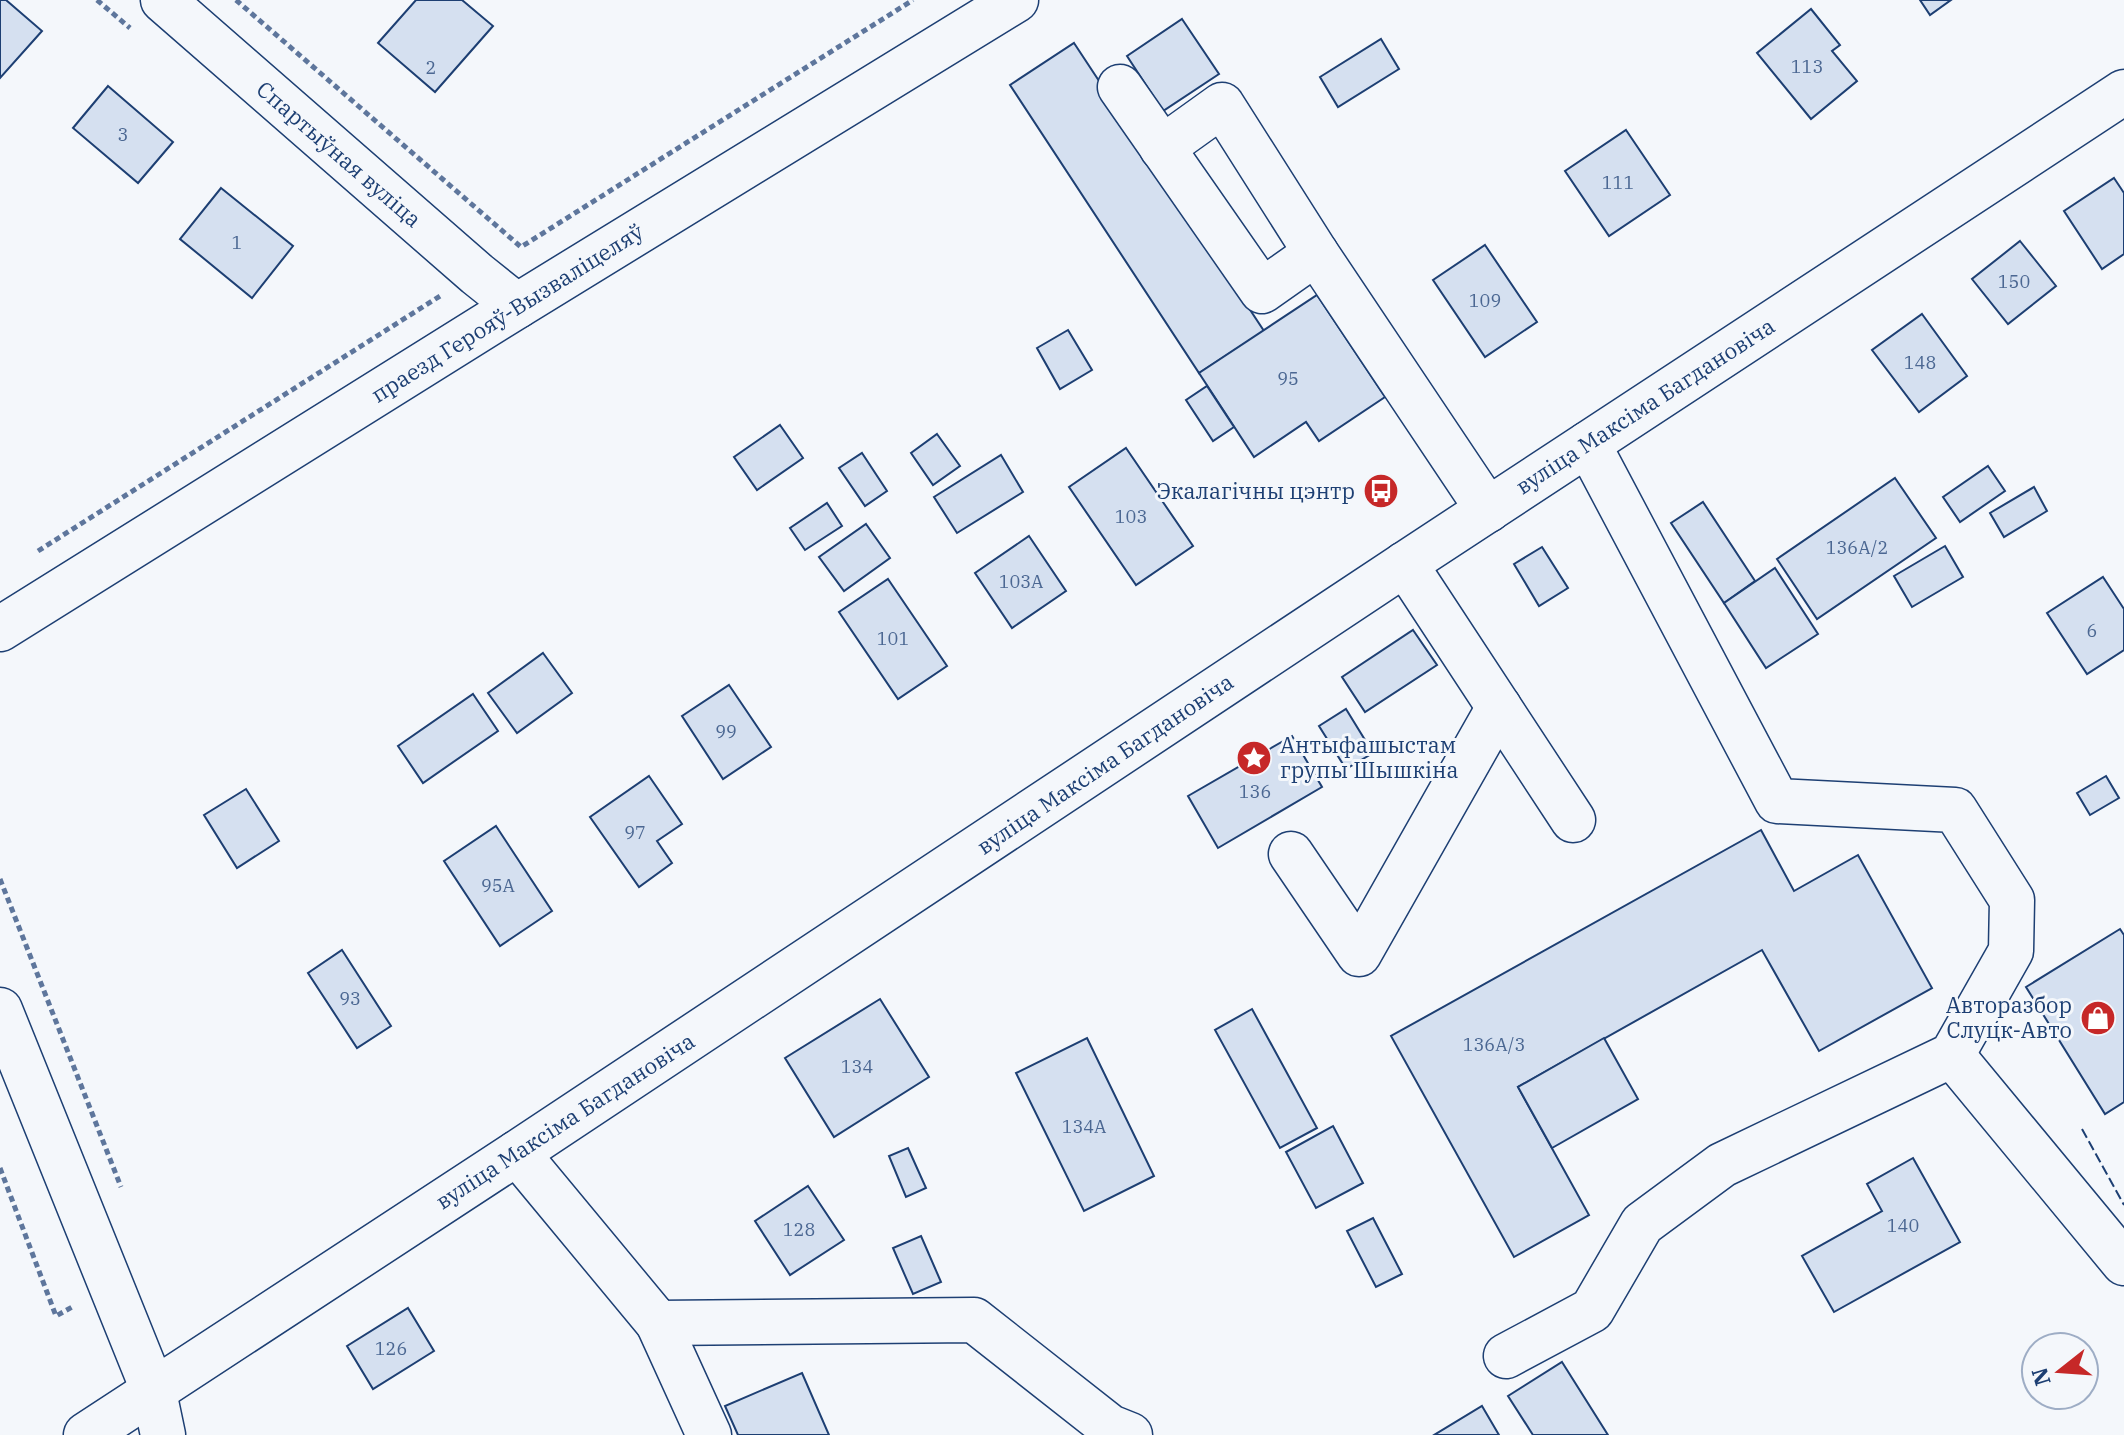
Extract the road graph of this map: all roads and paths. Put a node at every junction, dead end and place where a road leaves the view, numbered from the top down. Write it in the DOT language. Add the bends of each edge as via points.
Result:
graph roads {
  1 [pos="97,0"];
  2 [pos="163,0"];
  3 [pos="236,0"];
  4 [pos="913,0"];
  5 [pos="1016,0"];
  6 [pos="133,31"];
  7 [pos="1120,87"];
  8 [pos="2124,92"];
  9 [pos="1162,148"];
  10 [pos="1316,253"];
  11 [pos="429,287"];
  12 [pos="517,306"];
  13 [pos="1588,444"];
  14 [pos="1488,510"];
  15 [pos="27,558"];
  16 [pos="1405,564"];
  17 [pos="0,629"];
  18 [pos="1499,707"];
  19 [pos="1573,820"];
  20 [pos="1291,854"];
  21 [pos="0,879"];
  22 [pos="0,1010"];
  23 [pos="1952,1055"];
  24 [pos="517,1153"];
  25 [pos="0,1168"];
  26 [pos="122,1190"];
  27 [pos="2124,1263"];
  28 [pos="56,1316"];
  29 [pos="658,1323"];
  30 [pos="1506,1356"];
  31 [pos="154,1392"];
  32 [pos="86,1435"];
  33 [pos="163,1435"];
  34 [pos="709,1435"];
  35 [pos="1130,1435"];
  1 -- 6 [label="path"];
  2 -- 12 [label="main road, Спартыўная вуліца"];
  3 -- 4 [label="path" via="521,247"];
  5 -- 12 [label="main road, праезд Герояў-Вызваліцеляў"];
  7 -- 9 [label="main road"];
  8 -- 13 [label="main road, вуліца Максіма Багдановіча"];
  9 -- 10 [label="main road" via="1262,291"];
  9 -- 10 [label="main road" via="1222,105"];
  10 -- 14 [label="main road"];
  11 -- 15 [label="path" via="441,297"];
  12 -- 17 [label="main road, праезд Герояў-Вызваліцеляў"];
  13 -- 14 [label="main road, вуліца Максіма Багдановіча"];
  13 -- 23 [label="main road" via="1777,801 1955,810 2012,900 2011,951"];
  14 -- 16 [label="main road, вуліца Максіма Багдановіча"];
  16 -- 18 [label="main road"];
  16 -- 24 [label="main road, вуліца Максіма Багдановіча"];
  18 -- 19 [label="main road"];
  18 -- 20 [label="main road" via="1359,954"];
  21 -- 26 [label="path"];
  22 -- 31 [label="main road"];
  23 -- 27 [label="main road"];
  23 -- 30 [label="main road" via="1722,1165 1642,1224 1592,1310"];
  24 -- 29 [label="main road"];
  24 -- 31 [label="main road, вуліца Максіма Багдановіча"];
  25 -- 28 [label="path"];
  29 -- 34 [label="main road"];
  29 -- 35 [label="main road" via="974,1320 1110,1427"];
  31 -- 32 [label="main road, вуліца Максіма Багдановіча"];
  31 -- 33 [label="main road"];
}
